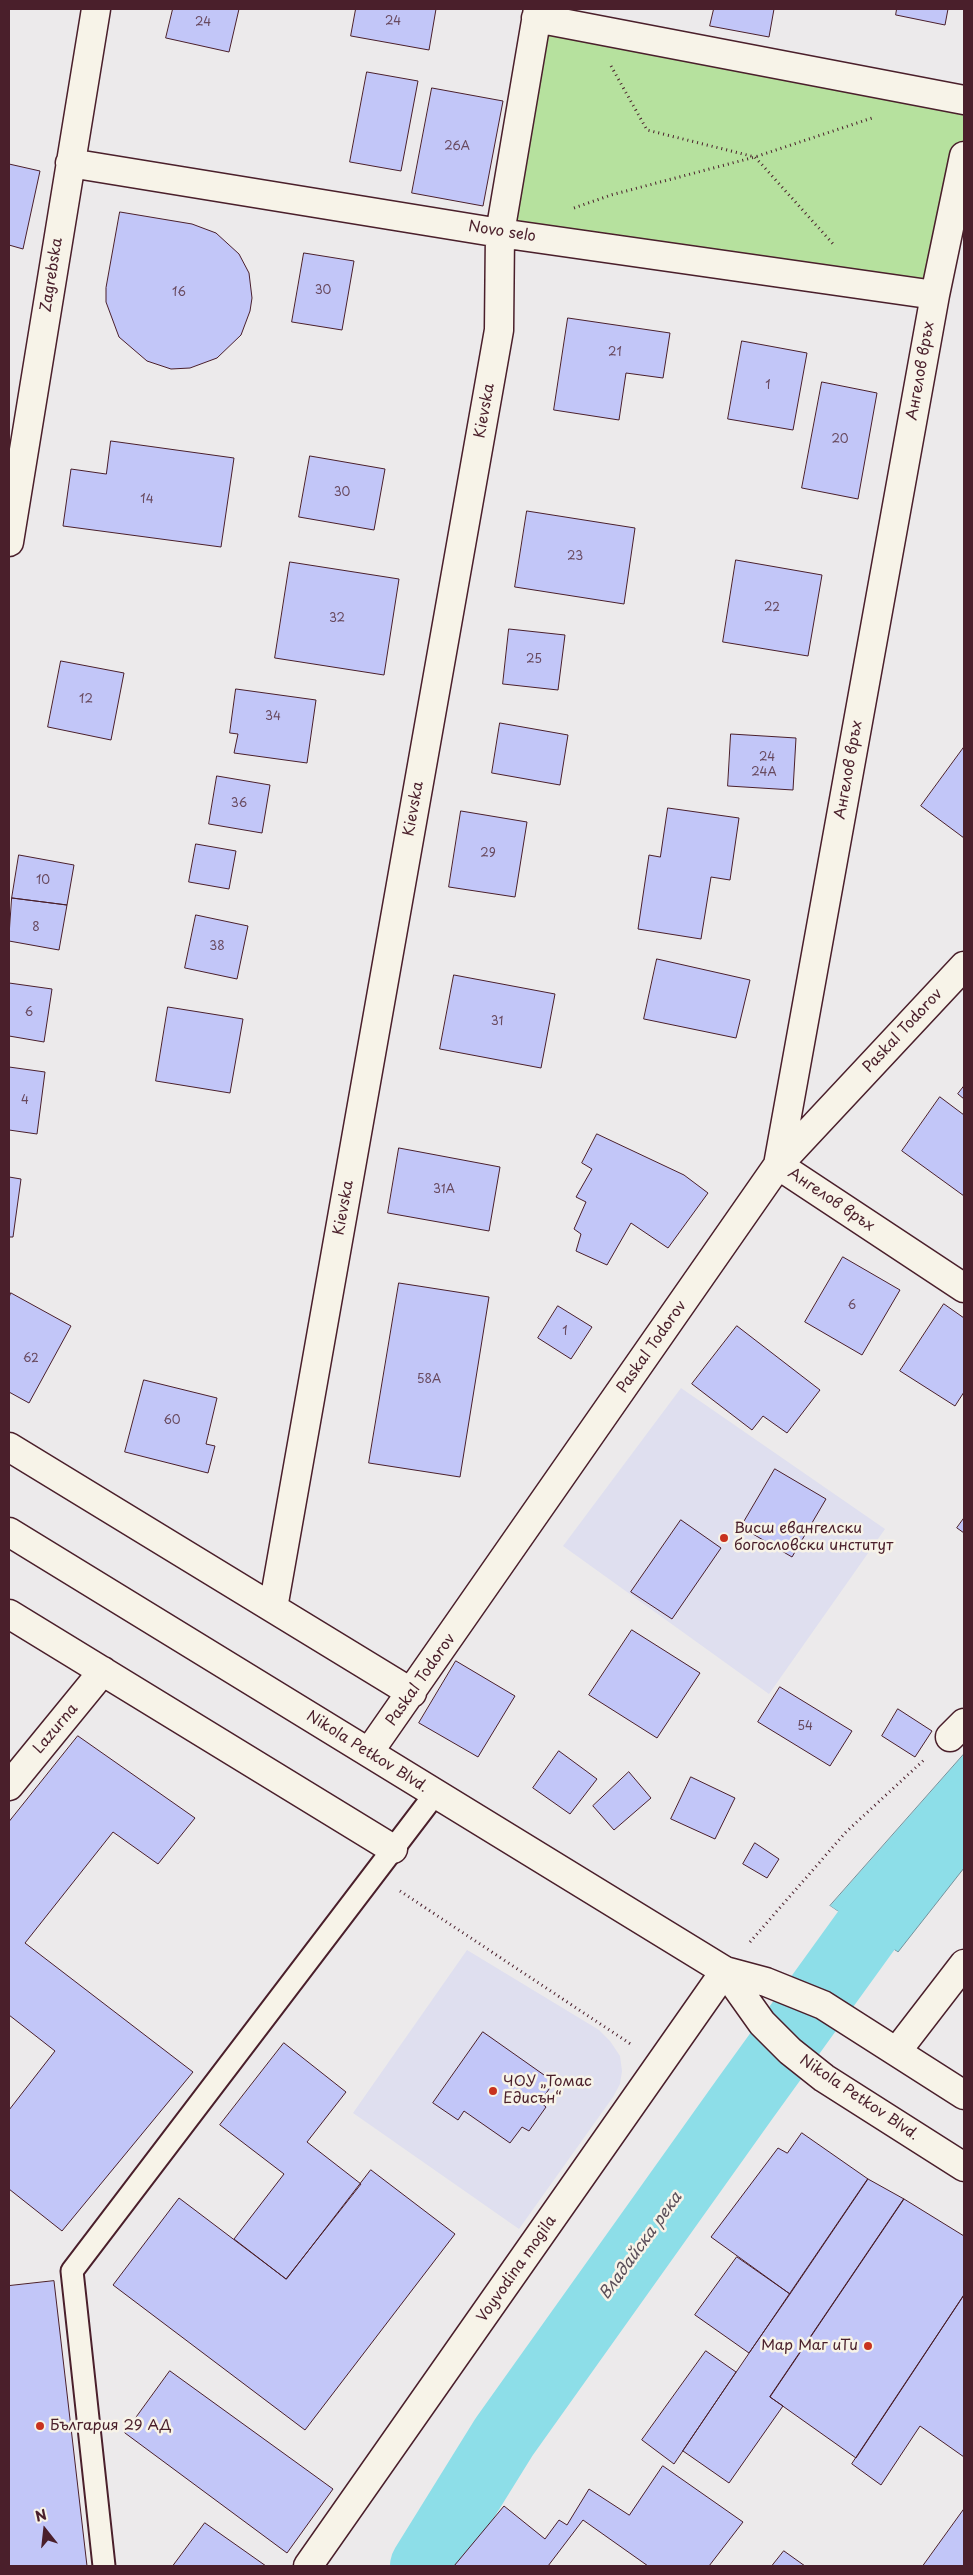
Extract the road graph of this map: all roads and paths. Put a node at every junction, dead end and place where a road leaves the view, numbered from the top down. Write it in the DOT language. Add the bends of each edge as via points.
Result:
graph roads {
  1 [pos="96,9"];
  2 [pos="537,13"];
  3 [pos="610,63"];
  4 [pos="964,100"];
  5 [pos="881,115"];
  6 [pos="964,156"];
  7 [pos="755,157"];
  8 [pos="70,163"];
  9 [pos="565,211"];
  10 [pos="500,232"];
  11 [pos="840,252"];
  12 [pos="935,295"];
  13 [pos="9,542"];
  14 [pos="964,966"];
  15 [pos="778,1165"];
  16 [pos="964,1288"];
  17 [pos="9,1447"];
  18 [pos="9,1532"];
  19 [pos="273,1608"];
  20 [pos="9,1614"];
  21 [pos="104,1671"];
  22 [pos="412,1693"];
  23 [pos="957,1730"];
  24 [pos="369,1752"];
  25 [pos="9,1786"];
  26 [pos="435,1794"];
  27 [pos="393,1849"];
  28 [pos="374,1874"];
  29 [pos="964,1964"];
  30 [pos="725,1971"];
  31 [pos="897,2051"];
  32 [pos="660,2064"];
  33 [pos="964,2095"];
  34 [pos="964,2167"];
  35 [pos="104,2566"];
  36 [pos="308,2566"];
  1 -- 8 [label="main road, Zagrebska"];
  2 -- 4 [label="main road"];
  2 -- 10 [label="main road, Kievska"];
  3 -- 7 [label="path" via="647,130"];
  5 -- 7 [label="path"];
  6 -- 12 [label="main road, Ангелов връх"];
  7 -- 9 [label="path" via="612,195"];
  7 -- 11 [label="path"];
  8 -- 10 [label="main road, Novo selo"];
  8 -- 13 [label="main road, Zagrebska"];
  10 -- 12 [label="main road, Novo selo"];
  10 -- 19 [label="main road, Kievska" via="499,330"];
  12 -- 15 [label="main road, Ангелов връх"];
  14 -- 15 [label="main road, Paskal Todorov"];
  15 -- 16 [label="main road, Ангелов връх"];
  15 -- 22 [label="main road, Paskal Todorov"];
  17 -- 19 [label="main road"];
  18 -- 24 [label="main road, Nikola Petkov Blvd."];
  19 -- 22 [label="main road"];
  20 -- 21 [label="main road"];
  21 -- 25 [label="main road, Lazurna"];
  21 -- 27 [label="main road"];
  22 -- 24 [label="main road, Paskal Todorov"];
  23 -- 30 [label="path" via="846,1832"];
  24 -- 26 [label="main road, Nikola Petkov Blvd."];
  26 -- 27 [label="lane"];
  26 -- 30 [label="main road, Nikola Petkov Blvd."];
  27 -- 28 [label="lane"];
  28 -- 32 [label="path"];
  28 -- 35 [label="lane" via="72,2271"];
  29 -- 31 [label="main road"];
  30 -- 31 [label="main road, Nikola Petkov Blvd." via="766,1982 823,2005"];
  30 -- 32 [label="main road, Voyvodina mogila"];
  30 -- 34 [label="main road, Nikola Petkov Blvd." via="749,2006 790,2051 824,2078"];
  31 -- 33 [label="main road, Nikola Petkov Blvd."];
  32 -- 36 [label="main road, Voyvodina mogila"];
}
